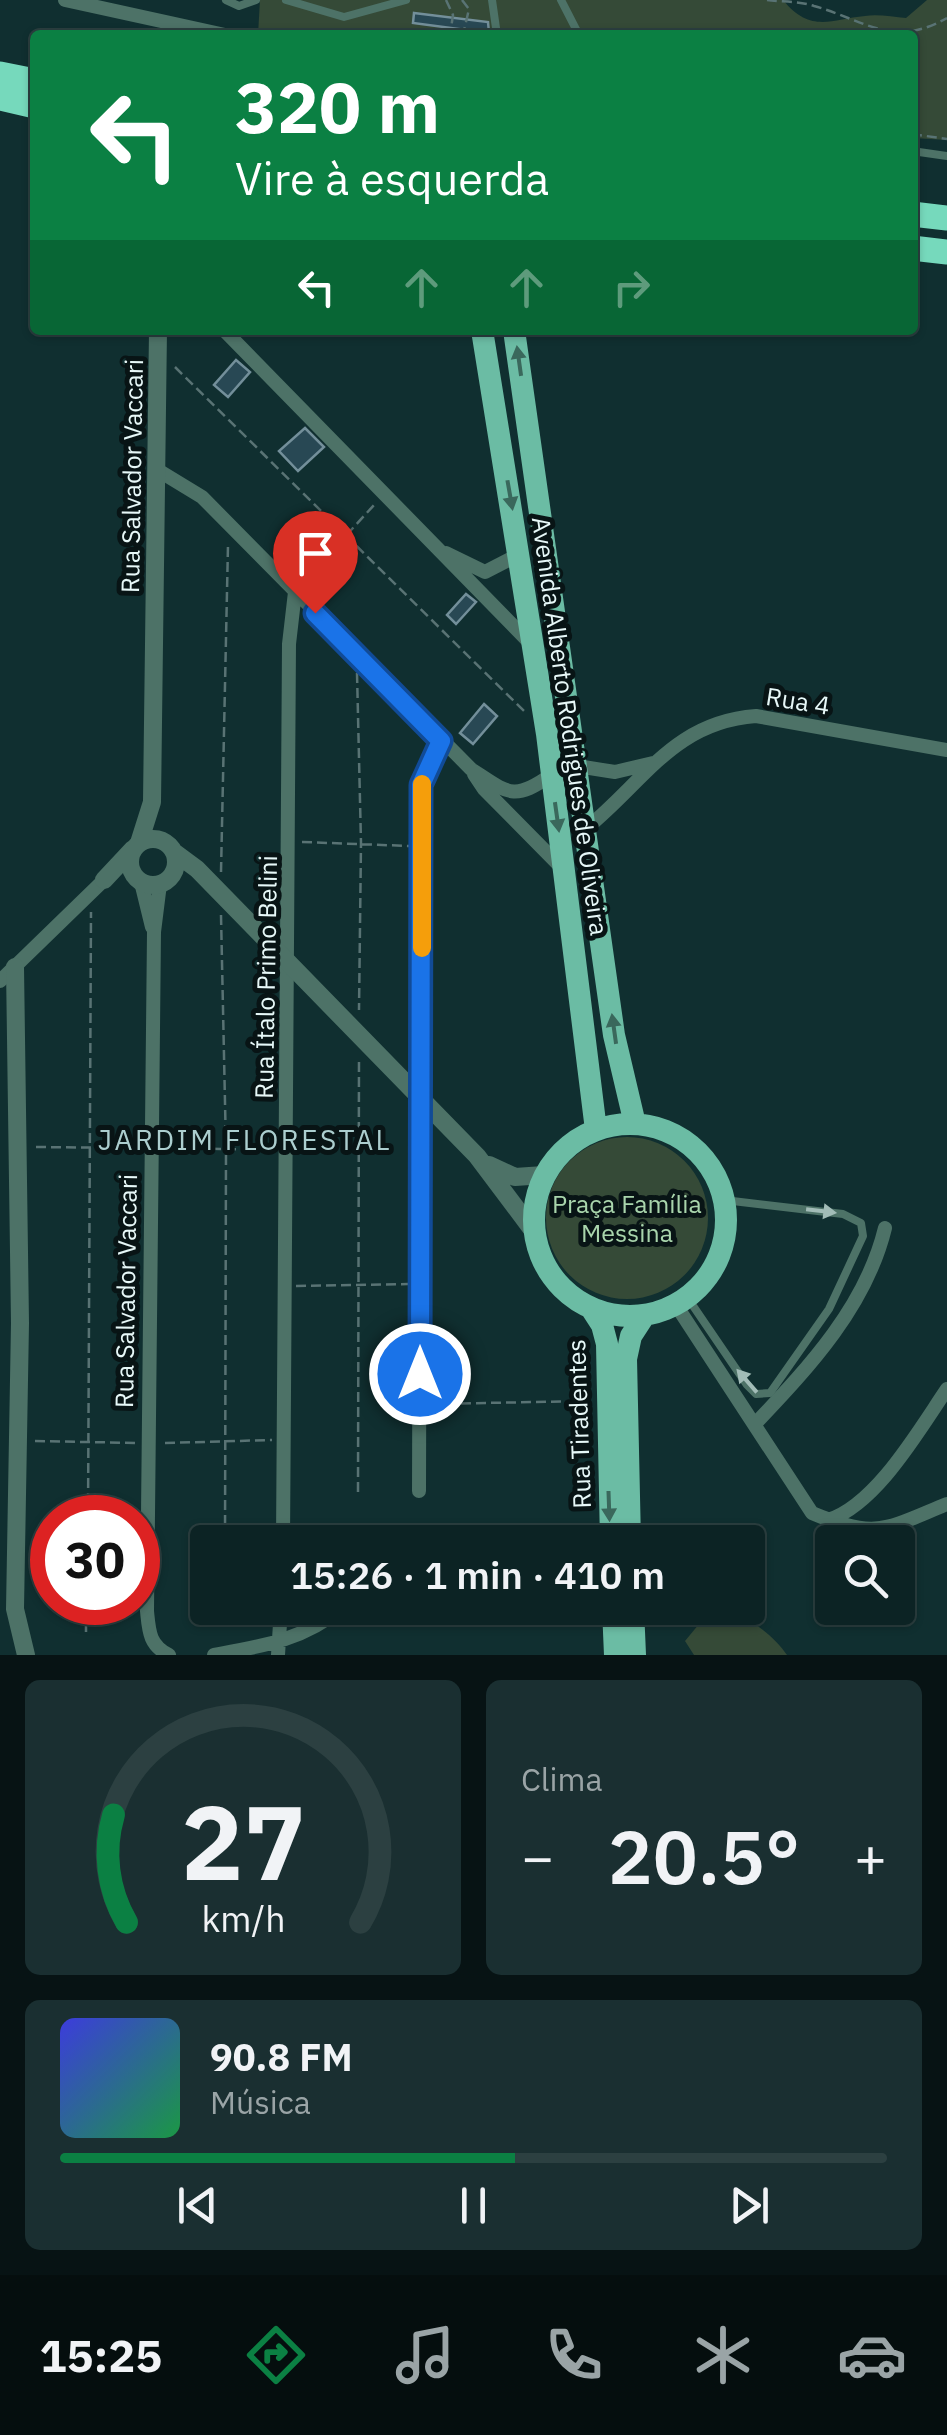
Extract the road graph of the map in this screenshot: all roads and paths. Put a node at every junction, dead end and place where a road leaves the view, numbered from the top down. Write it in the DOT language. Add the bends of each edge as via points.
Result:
graph roads {
  1 [pos="65,0"];
  2 [pos="226,0"];
  3 [pos="256,0"];
  4 [pos="286,0"];
  5 [pos="406,0"];
  6 [pos="446,0"];
  7 [pos="462,0"];
  8 [pos="492,0"];
  9 [pos="561,0"];
  10 [pos="767,0"];
  11 [pos="947,18"];
  12 [pos="202,30"];
  13 [pos="451,30"];
  14 [pos="464,30"];
  15 [pos="496,30"];
  16 [pos="576,30"];
  17 [pos="873,30"];
  18 [pos="899,30"];
  19 [pos="0,74"];
  20 [pos="30,81"];
  21 [pos="0,98"];
  22 [pos="30,105"];
  23 [pos="918,135"];
  24 [pos="947,139"];
  25 [pos="918,152"];
  26 [pos="947,156"];
  27 [pos="918,215"];
  28 [pos="947,218"];
  29 [pos="918,249"];
  30 [pos="947,252"];
  31 [pos="158,335"];
  32 [pos="229,335"];
  33 [pos="483,335"];
  34 [pos="515,335"];
  35 [pos="159,352"];
  36 [pos="530,434"];
  37 [pos="500,436"];
  38 [pos="156,469"];
  39 [pos="385,494"];
  40 [pos="228,523"];
  41 [pos="346,533"];
  42 [pos="441,550"];
  43 [pos="520,554"];
  44 [pos="295,592"];
  45 [pos="533,646"];
  46 [pos="356,655"];
  47 [pos="547,734"];
  48 [pos="441,741"];
  49 [pos="947,750"];
  50 [pos="654,763"];
  51 [pos="577,766"];
  52 [pos="471,769"];
  53 [pos="552,775"];
  54 [pos="152,802"];
  55 [pos="588,827"];
  56 [pos="290,842"];
  57 [pos="362,844"];
  58 [pos="136,846"];
  59 [pos="423,846"];
  60 [pos="169,847"];
  61 [pos="565,870"];
  62 [pos="151,881"];
  63 [pos="98,886"];
  64 [pos="215,889"];
  65 [pos="288,962"];
  66 [pos="14,966"];
  67 [pos="0,981"];
  68 [pos="359,1030"];
  69 [pos="419,1094"];
  70 [pos="635,1124"];
  71 [pos="596,1130"];
  72 [pos="19,1147"];
  73 [pos="91,1148"];
  74 [pos="152,1148"];
  75 [pos="226,1149"];
  76 [pos="285,1150"];
  77 [pos="477,1156"];
  78 [pos="544,1175"];
  79 [pos="724,1200"];
  80 [pos="885,1228"];
  81 [pos="534,1232"];
  82 [pos="421,1284"];
  83 [pos="285,1286"];
  84 [pos="360,1287"];
  85 [pos="681,1301"];
  86 [pos="591,1308"];
  87 [pos="644,1316"];
  88 [pos="810,1338"];
  89 [pos="820,1352"];
  90 [pos="947,1389"];
  91 [pos="609,1401"];
  92 [pos="420,1404"];
  93 [pos="756,1422"];
  94 [pos="18,1440"];
  95 [pos="286,1440"];
  96 [pos="88,1441"];
  97 [pos="225,1442"];
  98 [pos="150,1443"];
  99 [pos="419,1490"];
  100 [pos="358,1492"];
  101 [pos="88,1495"];
  102 [pos="947,1504"];
  103 [pos="828,1520"];
  104 [pos="225,1525"];
  105 [pos="284,1525"];
  106 [pos="610,1525"];
  107 [pos="630,1525"];
  108 [pos="86,1625"];
  109 [pos="320,1625"];
  110 [pos="614,1625"];
  111 [pos="634,1625"];
  112 [pos="86,1632"];
  113 [pos="279,1649"];
  114 [pos="162,1651"];
  115 [pos="26,1655"];
  116 [pos="214,1655"];
  117 [pos="616,1655"];
  118 [pos="636,1655"];
  1 -- 12 [label="street"];
  2 -- 3 [label="lane" via="239,6"];
  4 -- 5 [label="lane" via="344,17"];
  6 -- 13 [label="path"];
  7 -- 14 [label="path" via="469,9"];
  8 -- 15 [label="lane"];
  9 -- 16 [label="lane"];
  10 -- 17 [label="path" via="812,5"];
  11 -- 18 [label="path"];
  19 -- 20 [label="highway"];
  21 -- 22 [label="highway"];
  23 -- 24 [label="path"];
  25 -- 26 [label="lane"];
  27 -- 28 [label="highway"];
  29 -- 30 [label="highway"];
  31 -- 35 [label="street, Rua Salvador Vaccari"];
  32 -- 39 [label="street"];
  33 -- 37 [label="main road, Avenida Alberto Rodrigues de Oliveira"];
  36 -- 34 [label="main road, Avenida Alberto Rodrigues de Oliveira, one-way"];
  35 -- 38 [label="street, Rua Salvador Vaccari"];
  35 -- 41 [label="path"];
  36 -- 37 [label="street"];
  36 -- 51 [label="main road, Avenida Alberto Rodrigues de Oliveira"];
  37 -- 43 [label="main road, Avenida Alberto Rodrigues de Oliveira, one-way"];
  38 -- 40 [label="street" via="179,479"];
  38 -- 54 [label="street, Rua Salvador Vaccari"];
  39 -- 41 [label="path"];
  39 -- 42 [label="street"];
  40 -- 44 [label="street"];
  40 -- 64 [label="path"];
  41 -- 44 [label="path"];
  41 -- 47 [label="path"];
  42 -- 43 [label="street" via="485,572"];
  42 -- 45 [label="street"];
  43 -- 45 [label="main road, Avenida Alberto Rodrigues de Oliveira"];
  44 -- 46 [label="street"];
  44 -- 56 [label="street, Rua Ítalo Primo Belini" via="288,644"];
  45 -- 47 [label="main road, Avenida Alberto Rodrigues de Oliveira"];
  46 -- 48 [label="street"];
  46 -- 57 [label="path"];
  47 -- 53 [label="main road, Avenida Alberto Rodrigues de Oliveira"];
  48 -- 52 [label="street"];
  48 -- 59 [label="street" via="421,785"];
  49 -- 50 [label="street, Rua 4" via="756,716 704,725"];
  50 -- 51 [label="street, Rua 4" via="615,772"];
  50 -- 55 [label="street, Rua 4"];
  51 -- 55 [label="main road, Avenida Alberto Rodrigues de Oliveira"];
  52 -- 53 [label="street" via="518,794"];
  52 -- 61 [label="street"];
  53 -- 61 [label="main road, Avenida Alberto Rodrigues de Oliveira, one-way"];
  54 -- 58 [label="street, Rua Salvador Vaccari"];
  54 -- 60 [label="street, Rua Salvador Vaccari"];
  70 -- 55 [label="main road, Avenida Alberto Rodrigues de Oliveira, one-way" via="614,1035"];
  56 -- 57 [label="path"];
  56 -- 65 [label="street, Rua Ítalo Primo Belini"];
  57 -- 59 [label="path"];
  57 -- 68 [label="path"];
  58 -- 60 [label="street" via="152,839"];
  58 -- 62 [label="street" via="130,864"];
  58 -- 63 [label="street"];
  59 -- 69 [label="street"];
  60 -- 62 [label="street" via="175,867"];
  60 -- 64 [label="street"];
  61 -- 71 [label="main road, Avenida Alberto Rodrigues de Oliveira"];
  62 -- 63 [label="street"];
  62 -- 64 [label="street" via="188,878"];
  62 -- 74 [label="street, Rua Salvador Vaccari"];
  63 -- 66 [label="street"];
  63 -- 73 [label="path"];
  64 -- 65 [label="street"];
  64 -- 75 [label="path"];
  65 -- 68 [label="street"];
  65 -- 76 [label="street, Rua Ítalo Primo Belini"];
  66 -- 67 [label="street"];
  66 -- 72 [label="street"];
  68 -- 69 [label="street"];
  68 -- 84 [label="path"];
  69 -- 77 [label="street"];
  69 -- 82 [label="street"];
  70 -- 71 [label="main road"];
  70 -- 79 [label="main road" via="666,1131 692,1147"];
  71 -- 78 [label="main road" via="575,1140"];
  72 -- 73 [label="path"];
  72 -- 94 [label="street"];
  73 -- 74 [label="path"];
  73 -- 96 [label="path"];
  74 -- 75 [label="path"];
  74 -- 98 [label="street, Rua Salvador Vaccari"];
  75 -- 76 [label="path"];
  75 -- 97 [label="path"];
  76 -- 83 [label="street, Rua Ítalo Primo Belini"];
  77 -- 78 [label="street" via="504,1174"];
  77 -- 81 [label="street"];
  78 -- 81 [label="main road"];
  79 -- 85 [label="main road" via="726,1231 718,1261"];
  79 -- 88 [label="lane, one-way" via="843,1214 861,1224 848,1274"];
  80 -- 89 [label="street" via="865,1284"];
  81 -- 86 [label="main road" via="552,1278"];
  82 -- 84 [label="path"];
  82 -- 92 [label="street"];
  83 -- 84 [label="path"];
  83 -- 95 [label="street, Rua Ítalo Primo Belini"];
  84 -- 100 [label="path"];
  85 -- 87 [label="main road"];
  88 -- 85 [label="lane, one-way" via="770,1392 756,1394"];
  85 -- 93 [label="street"];
  86 -- 87 [label="main road"];
  86 -- 91 [label="main road, Rua Tiradentes" via="608,1344"];
  87 -- 107 [label="main road, Rua Tiradentes" via="626,1359"];
  88 -- 89 [label="lane"];
  89 -- 93 [label="street"];
  90 -- 103 [label="street" via="908,1448 862,1499"];
  91 -- 92 [label="path"];
  91 -- 106 [label="main road, Rua Tiradentes, one-way"];
  92 -- 99 [label="street"];
  93 -- 103 [label="street" via="804,1505"];
  94 -- 96 [label="path"];
  94 -- 115 [label="street" via="15,1608"];
  95 -- 97 [label="path"];
  95 -- 105 [label="street, Rua Ítalo Primo Belini"];
  96 -- 98 [label="path"];
  96 -- 101 [label="path"];
  97 -- 98 [label="path"];
  97 -- 104 [label="path"];
  98 -- 114 [label="street, Rua Salvador Vaccari" via="147,1611"];
  102 -- 103 [label="street" via="871,1531"];
  108 -- 112 [label="path"];
  109 -- 113 [label="street"];
  110 -- 117 [label="main road"];
  111 -- 118 [label="main road"];
  113 -- 116 [label="street"];
}
